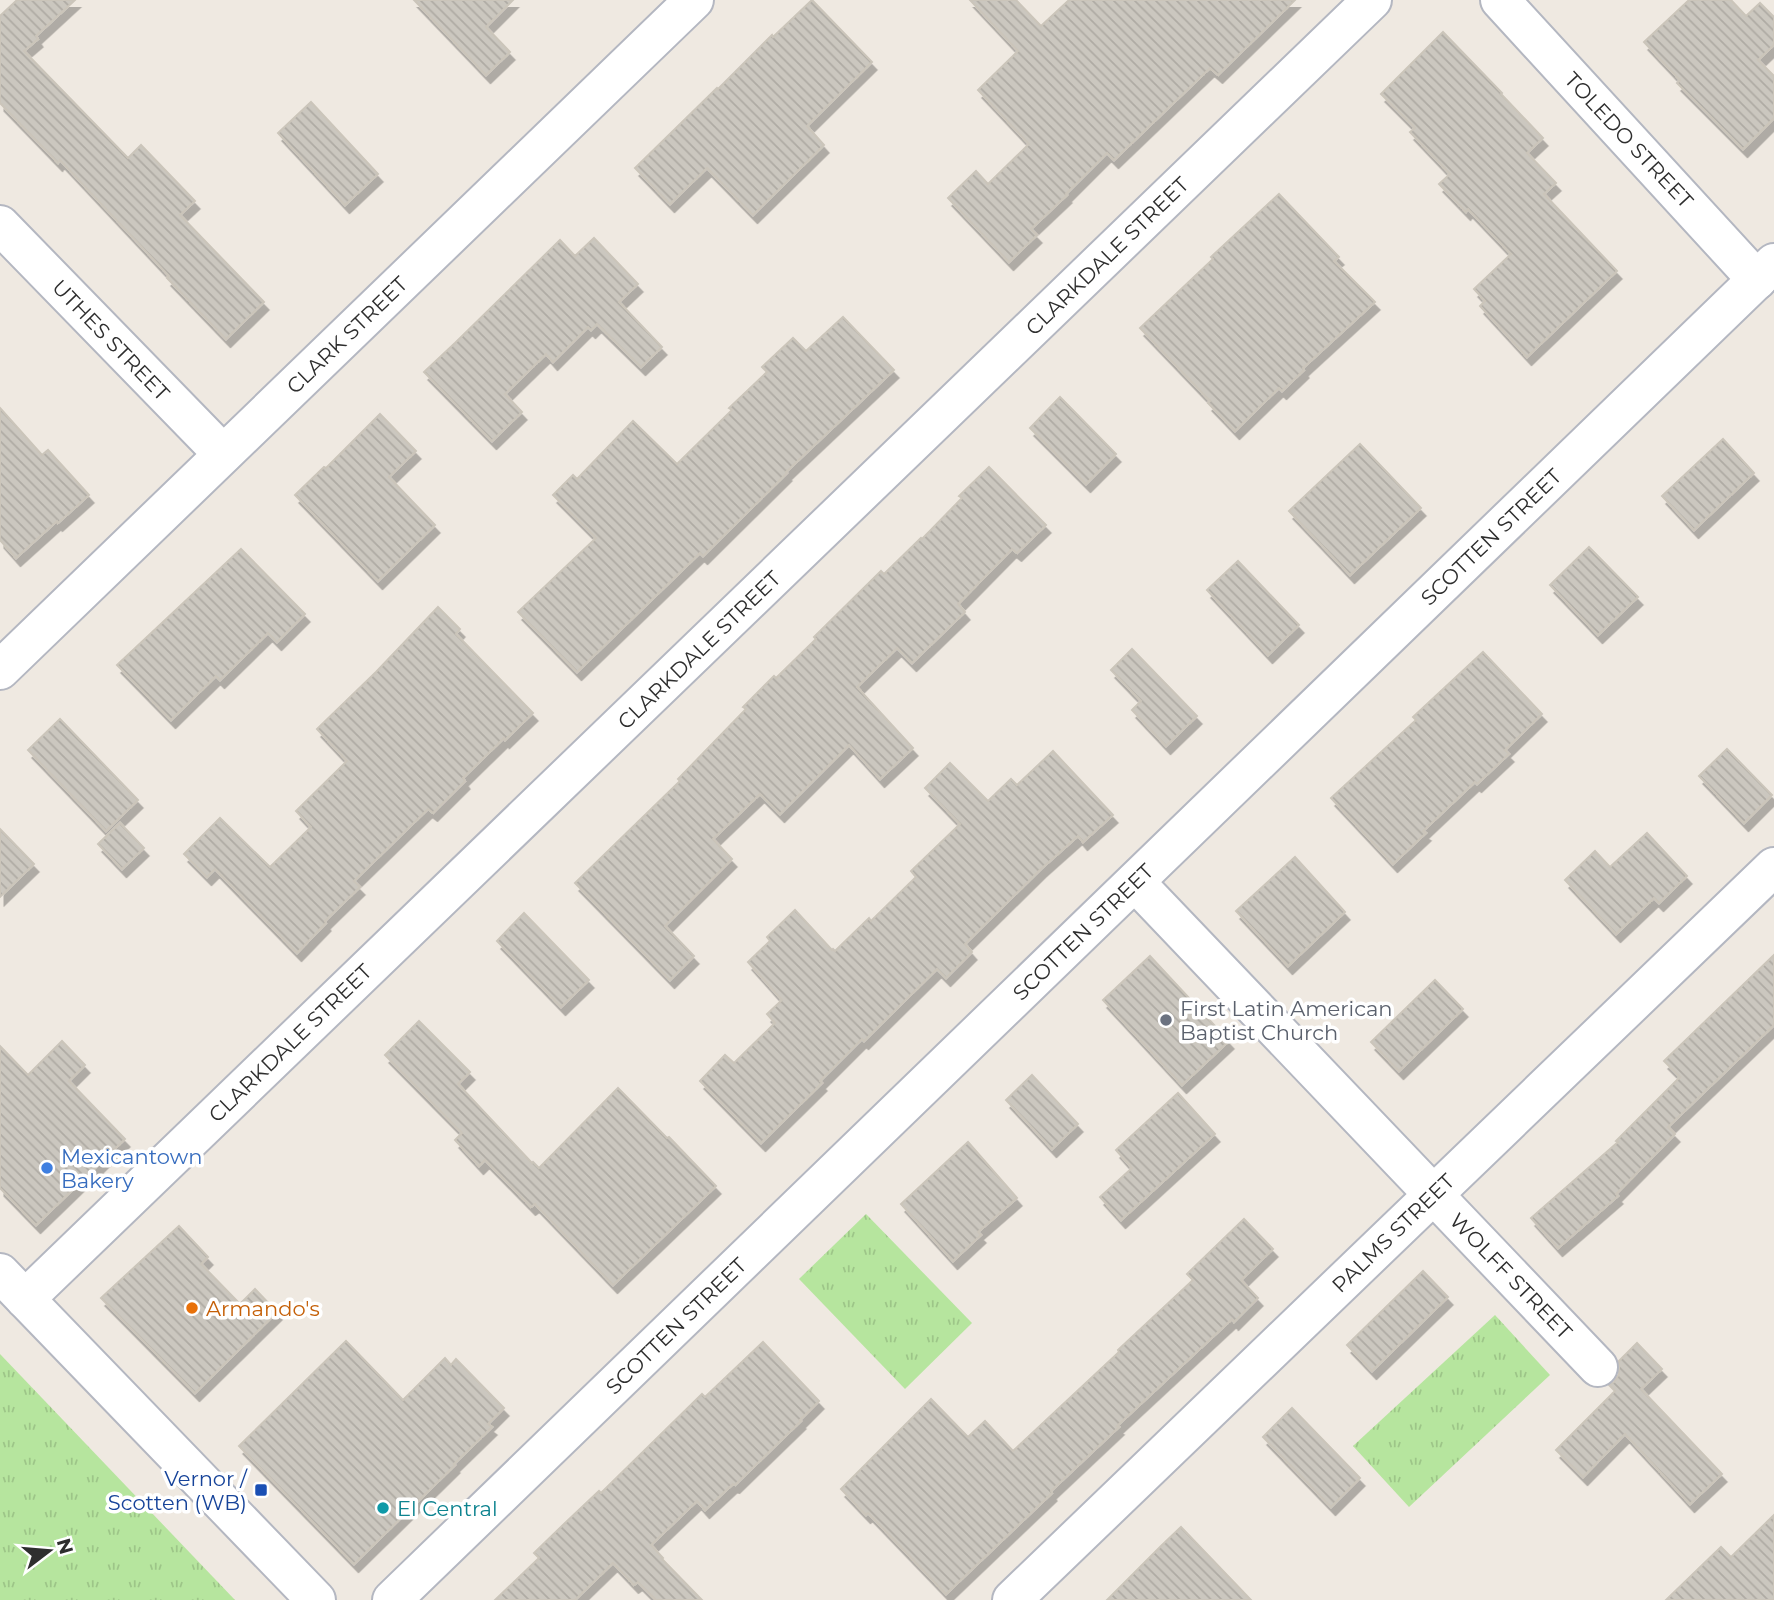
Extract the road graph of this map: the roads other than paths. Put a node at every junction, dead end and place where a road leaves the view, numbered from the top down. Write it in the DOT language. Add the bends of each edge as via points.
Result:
graph roads {
  1 [pos="694,0"];
  2 [pos="1373,0"];
  3 [pos="1500,0"];
  4 [pos="0,225"];
  5 [pos="1765,272"];
  6 [pos="223,454"];
  7 [pos="0,670"];
  8 [pos="1774,867"];
  9 [pos="1135,882"];
  10 [pos="1433,1195"];
  11 [pos="12,1286"];
  12 [pos="1598,1367"];
  13 [pos="316,1600"];
  14 [pos="392,1600"];
  15 [pos="1012,1600"];
  1 -- 6 [label="street, CLARK STREET"];
  2 -- 11 [label="street, CLARKDALE STREET" via="209,1121"];
  3 -- 5 [label="street, TOLEDO STREET"];
  4 -- 6 [label="street, UTHES STREET"];
  5 -- 9 [label="street, SCOTTEN STREET"];
  6 -- 7 [label="street, CLARK STREET"];
  8 -- 10 [label="street, PALMS STREET"];
  9 -- 10 [label="street, WOLFF STREET"];
  9 -- 14 [label="street, SCOTTEN STREET"];
  10 -- 12 [label="street, WOLFF STREET"];
  10 -- 15 [label="street, PALMS STREET"];
  11 -- 13 [label="street"];
}
